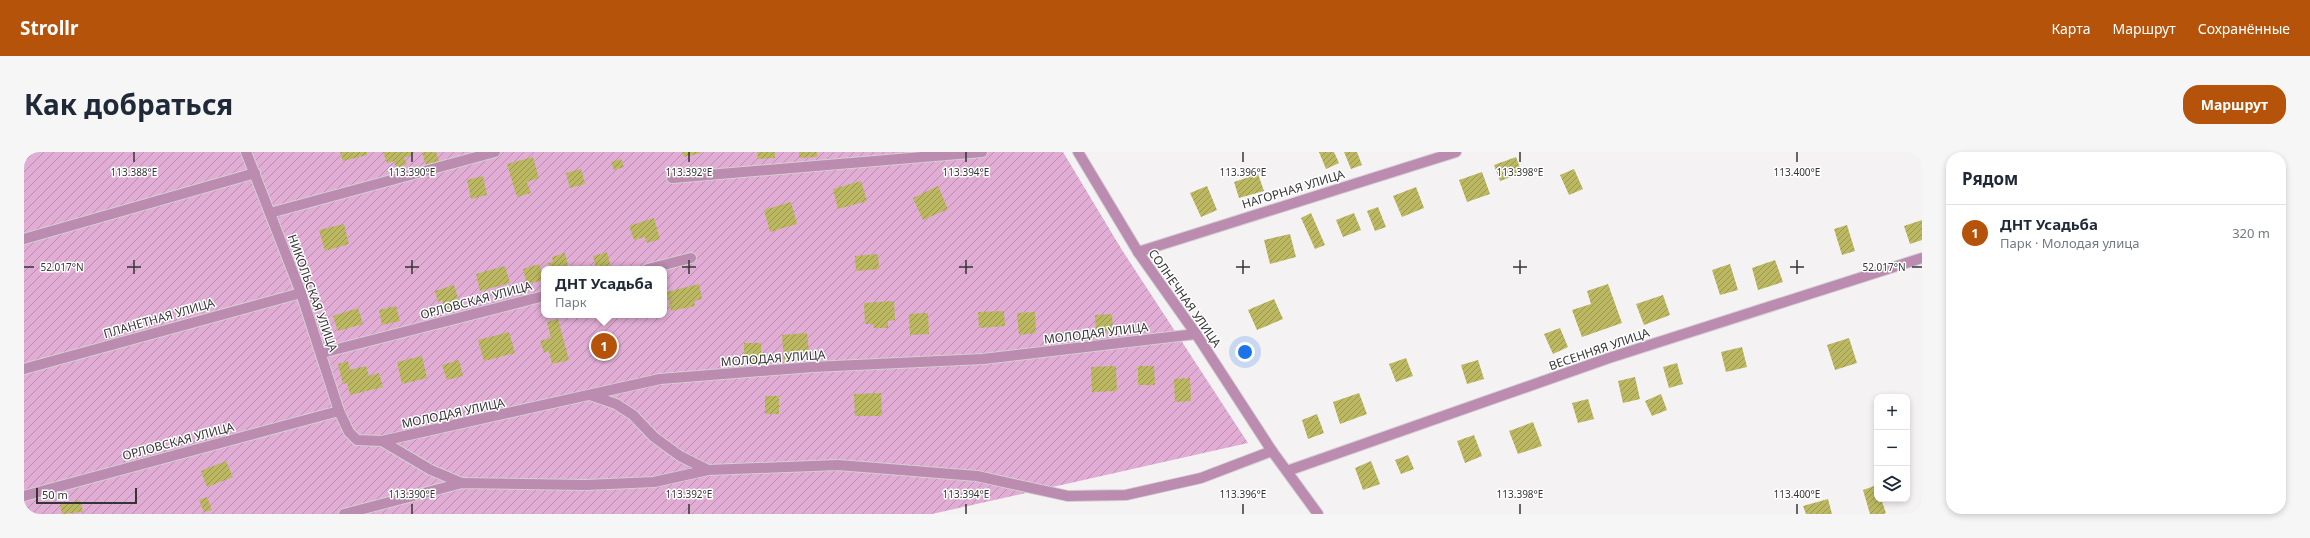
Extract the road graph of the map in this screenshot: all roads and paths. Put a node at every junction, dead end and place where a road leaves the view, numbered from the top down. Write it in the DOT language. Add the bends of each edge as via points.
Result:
graph roads {
  1 [pos="246,152"];
  2 [pos="495,152"];
  3 [pos="982,152"];
  4 [pos="1078,152"];
  5 [pos="1456,152"];
  6 [pos="255,173"];
  7 [pos="672,178"];
  8 [pos="270,214"];
  9 [pos="24,239"];
  10 [pos="1138,252"];
  11 [pos="691,258"];
  12 [pos="1922,258"];
  13 [pos="660,266"];
  14 [pos="301,292"];
  15 [pos="541,297"];
  16 [pos="1196,334"];
  17 [pos="322,353"];
  18 [pos="24,369"];
  19 [pos="590,395"];
  20 [pos="339,411"];
  21 [pos="358,440"];
  22 [pos="382,441"];
  23 [pos="1272,451"];
  24 [pos="708,470"];
  25 [pos="1287,471"];
  26 [pos="462,483"];
  27 [pos="24,496"];
  28 [pos="344,514"];
  29 [pos="1318,514"];
  1 -- 6 [label="street, НИКОЛЬСКАЯ УЛИЦА"];
  2 -- 8 [label="street"];
  3 -- 7 [label="street"];
  4 -- 10 [label="street, СОЛНЕЧНАЯ УЛИЦА"];
  5 -- 10 [label="street, НАГОРНАЯ УЛИЦА"];
  6 -- 8 [label="street, НИКОЛЬСКАЯ УЛИЦА"];
  6 -- 9 [label="street"];
  8 -- 14 [label="street, НИКОЛЬСКАЯ УЛИЦА"];
  10 -- 16 [label="street, СОЛНЕЧНАЯ УЛИЦА"];
  11 -- 13 [label="street"];
  12 -- 25 [label="street, ВЕСЕННЯЯ УЛИЦА" via="1609,358"];
  14 -- 17 [label="street, НИКОЛЬСКАЯ УЛИЦА"];
  14 -- 18 [label="street, ПЛАНЕТНАЯ УЛИЦА"];
  15 -- 17 [label="street, ОРЛОВСКАЯ УЛИЦА"];
  16 -- 19 [label="street, МОЛОДАЯ УЛИЦА" via="982,359 813,367 660,380"];
  16 -- 23 [label="street, СОЛНЕЧНАЯ УЛИЦА"];
  17 -- 20 [label="street, НИКОЛЬСКАЯ УЛИЦА"];
  19 -- 22 [label="street, МОЛОДАЯ УЛИЦА"];
  19 -- 24 [label="street" via="616,404 633,415 654,437 680,456"];
  20 -- 21 [label="street, НИКОЛЬСКАЯ УЛИЦА" via="349,432"];
  20 -- 27 [label="street, ОРЛОВСКАЯ УЛИЦА"];
  21 -- 22 [label="street, МОЛОДАЯ УЛИЦА"];
  22 -- 26 [label="street" via="431,470"];
  23 -- 24 [label="street" via="1201,478 1126,495 1068,496 977,476 838,465"];
  23 -- 25 [label="street, СОЛНЕЧНАЯ УЛИЦА"];
  24 -- 26 [label="street" via="654,482 586,485"];
  25 -- 29 [label="street, СОЛНЕЧНАЯ УЛИЦА"];
  26 -- 28 [label="street"];
}
